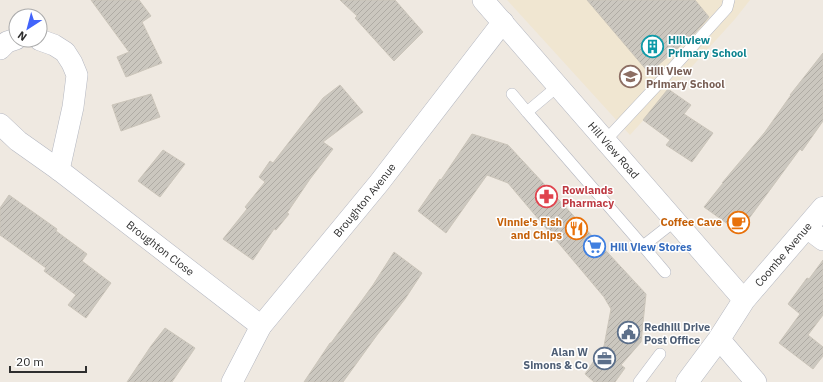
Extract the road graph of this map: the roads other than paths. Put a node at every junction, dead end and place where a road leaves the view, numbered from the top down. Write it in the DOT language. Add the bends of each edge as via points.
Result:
graph roads {
  1 [pos="483,0"];
  2 [pos="729,0"];
  3 [pos="503,22"];
  4 [pos="8,42"];
  5 [pos="48,42"];
  6 [pos="0,49"];
  7 [pos="558,86"];
  8 [pos="512,94"];
  9 [pos="528,112"];
  10 [pos="0,124"];
  11 [pos="606,141"];
  12 [pos="59,170"];
  13 [pos="823,208"];
  14 [pos="675,220"];
  15 [pos="815,234"];
  16 [pos="643,246"];
  17 [pos="665,272"];
  18 [pos="744,300"];
  19 [pos="261,326"];
  20 [pos="719,339"];
  21 [pos="660,354"];
  22 [pos="232,382"];
  23 [pos="639,382"];
  24 [pos="687,382"];
  25 [pos="756,382"];
  1 -- 3 [label="street, Hill View Road"];
  2 -- 11 [label="lane" via="727,8"];
  3 -- 7 [label="street, Hill View Road"];
  3 -- 19 [label="street, Broughton Avenue" via="379,182"];
  4 -- 6 [label="street"];
  5 -- 12 [label="street" via="65,52 77,75"];
  7 -- 9 [label="lane"];
  7 -- 11 [label="street, Hill View Road"];
  8 -- 9 [label="lane"];
  9 -- 16 [label="lane"];
  10 -- 12 [label="street, Broughton Close" via="18,141"];
  11 -- 14 [label="street, Hill View Road"];
  12 -- 19 [label="street, Broughton Close"];
  13 -- 15 [label="street, Coombe Avenue"];
  14 -- 16 [label="lane"];
  14 -- 18 [label="street, Hill View Road"];
  15 -- 18 [label="street, Coombe Avenue"];
  16 -- 17 [label="lane"];
  18 -- 20 [label="street, Coombe Avenue"];
  19 -- 22 [label="street, Broughton Avenue"];
  20 -- 24 [label="street, Coombe Avenue"];
  20 -- 25 [label="street"];
  21 -- 23 [label="lane"];
}
